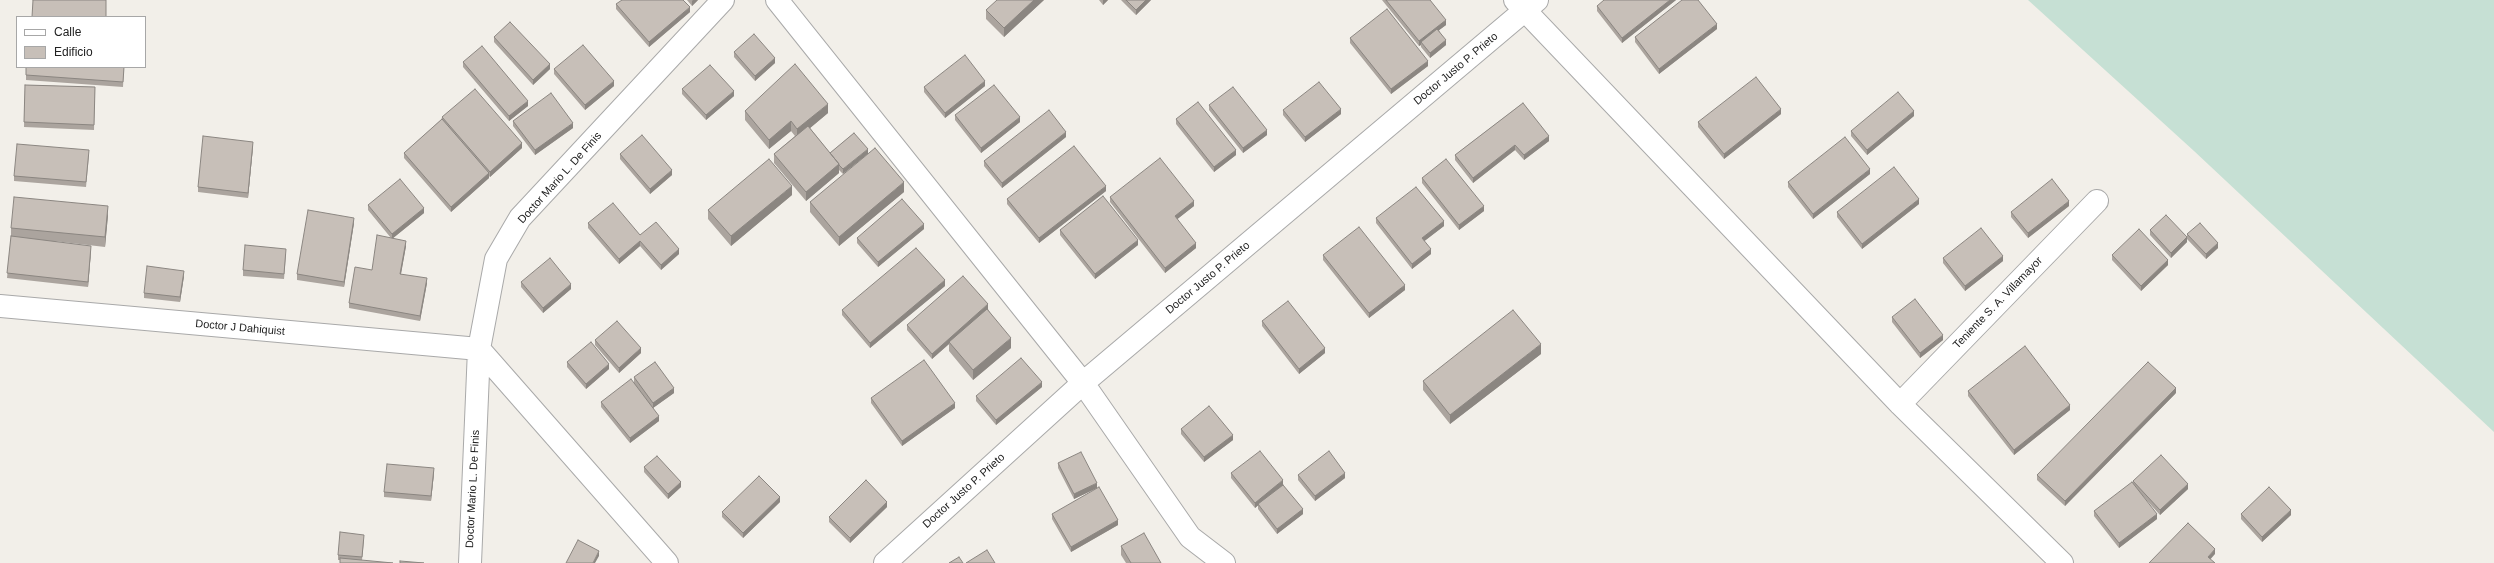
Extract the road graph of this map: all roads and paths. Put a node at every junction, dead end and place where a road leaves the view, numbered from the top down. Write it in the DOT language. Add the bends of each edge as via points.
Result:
graph roads {
  1 [pos="723,0"];
  2 [pos="777,0"];
  3 [pos="1526,4"];
  4 [pos="2097,201"];
  5 [pos="0,306"];
  6 [pos="479,349"];
  7 [pos="1083,383"];
  8 [pos="1900,404"];
  9 [pos="470,563"];
  10 [pos="667,563"];
  11 [pos="884,563"];
  12 [pos="1224,563"];
  13 [pos="2062,563"];
  1 -- 6 [label="street, Doctor Mario L. De Finis" via="520,218 496,259"];
  2 -- 7 [label="street"];
  3 -- 7 [label="street, Doctor Justo P. Prieto"];
  3 -- 8 [label="street"];
  4 -- 8 [label="street, Teniente S. A. Villamayor"];
  5 -- 6 [label="street, Doctor J Dahiquist"];
  6 -- 9 [label="street, Doctor Mario L. De Finis"];
  6 -- 10 [label="street"];
  7 -- 11 [label="street, Doctor Justo P. Prieto"];
  7 -- 12 [label="street" via="1190,537"];
  8 -- 13 [label="street"];
}
